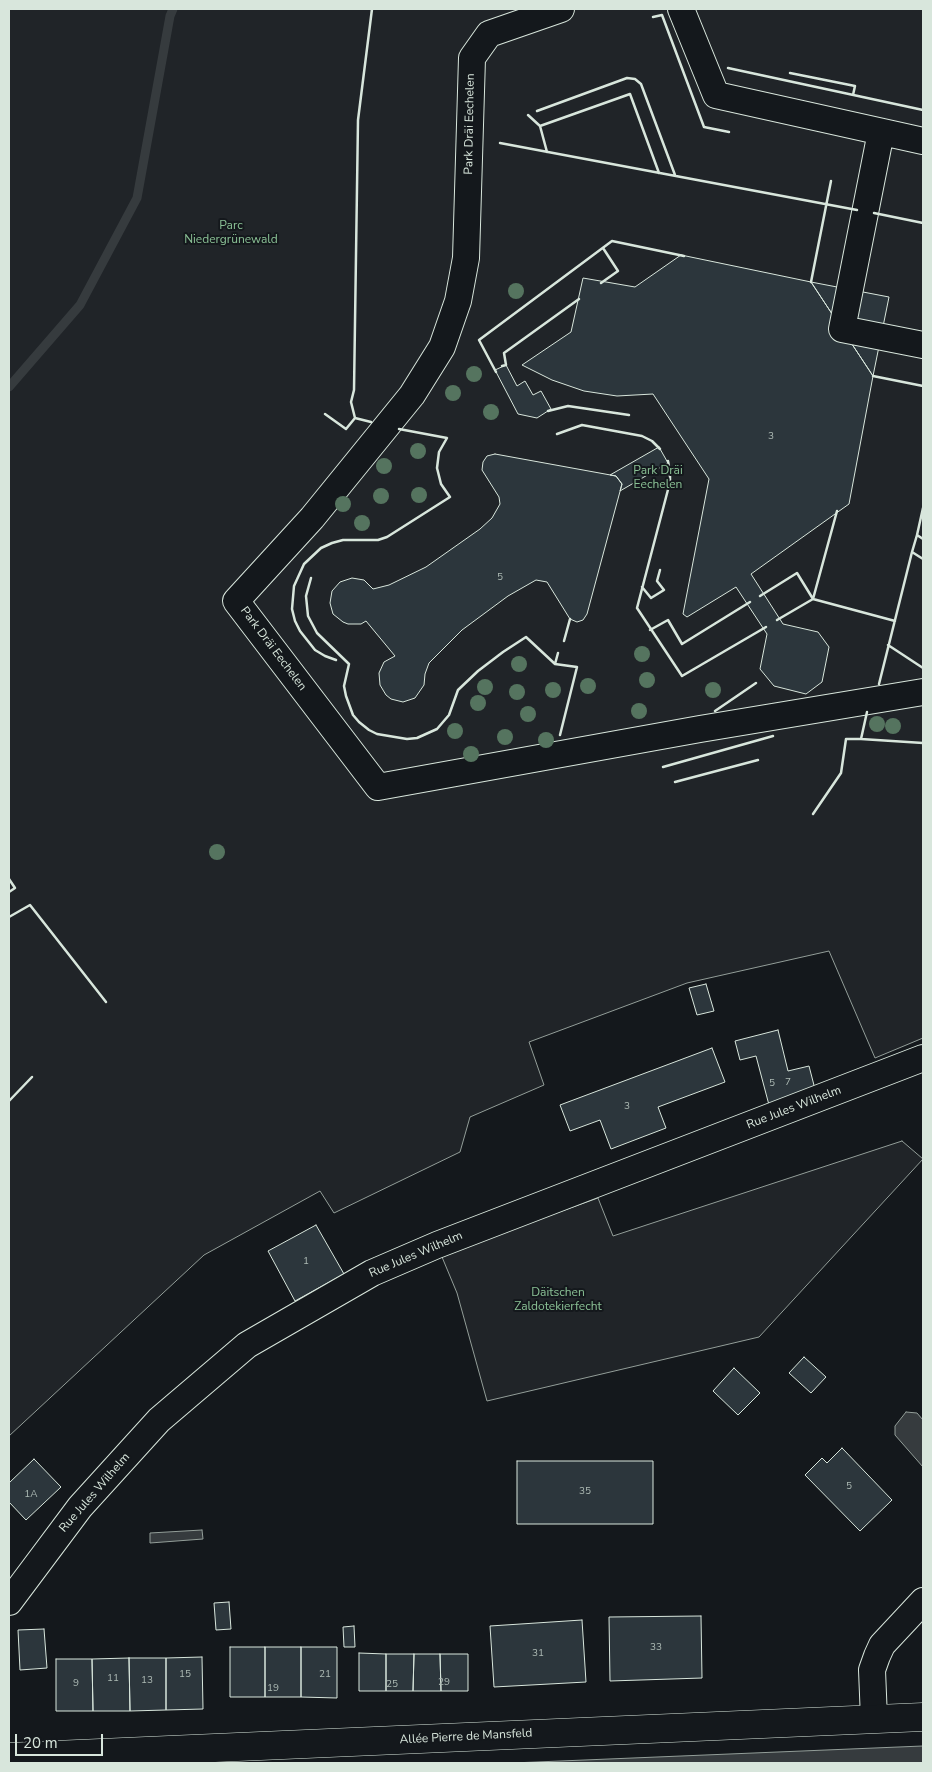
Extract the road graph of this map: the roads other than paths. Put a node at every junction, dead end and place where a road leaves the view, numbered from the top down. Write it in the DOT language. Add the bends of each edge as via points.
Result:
graph roads {
  1 [pos="561,9"];
  2 [pos="681,9"];
  3 [pos="881,132"];
  4 [pos="923,141"];
  5 [pos="923,345"];
  6 [pos="923,692"];
  7 [pos="923,1058"];
  8 [pos="923,1601"];
  9 [pos="9,1602"];
  10 [pos="923,1717"];
  11 [pos="874,1719"];
  12 [pos="9,1757"];
  13 [pos="152,1757"];
  1 -- 6 [label="street, Park Dräi Eechelen" via="489,34 472,58 466,258 458,301 442,347 412,395 312,518 236,601 378,787"];
  2 -- 3 [label="street" via="716,96"];
  3 -- 4 [label="street"];
  3 -- 5 [label="street" via="842,329"];
  7 -- 9 [label="street, Rue Jules Wilhelm" via="372,1273 248,1345 159,1420 80,1507"];
  8 -- 11 [label="street" via="882,1645 877,1656 872,1670"];
  10 -- 11 [label="main road, Allée Pierre de Mansfeld"];
  11 -- 13 [label="main road, Allée Pierre de Mansfeld"];
  12 -- 13 [label="main road, Allée Pierre de Mansfeld"];
}
